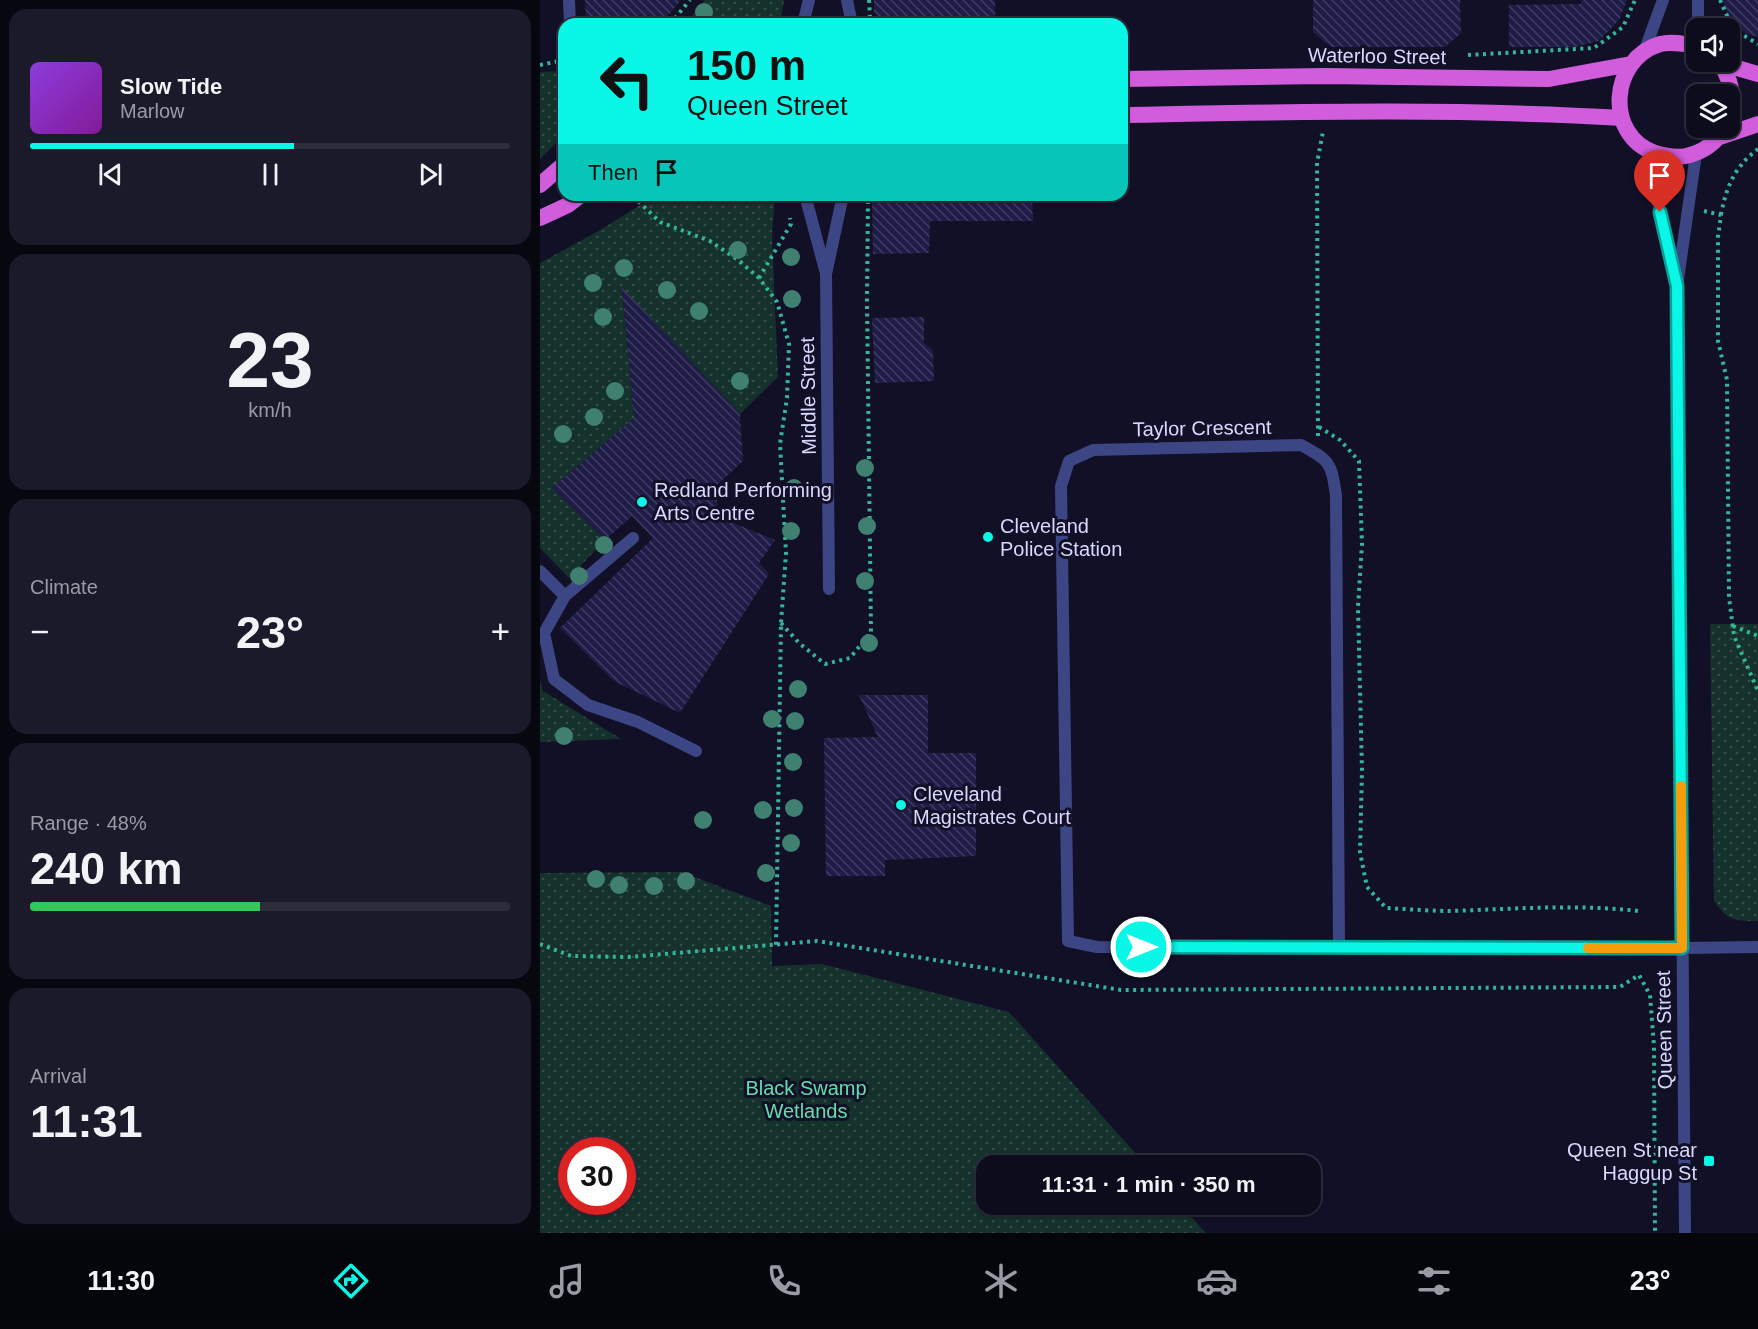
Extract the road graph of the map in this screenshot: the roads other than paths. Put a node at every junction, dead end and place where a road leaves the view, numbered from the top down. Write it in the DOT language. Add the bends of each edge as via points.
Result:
graph roads {
  1 [pos="569,0"];
  2 [pos="809,0"];
  3 [pos="847,0"];
  4 [pos="1662,0"];
  5 [pos="1698,0"];
  6 [pos="570,18"];
  7 [pos="804,18"];
  8 [pos="851,18"];
  9 [pos="1698,18"];
  10 [pos="1686,44"];
  11 [pos="1644,52"];
  12 [pos="1631,64"];
  13 [pos="1740,68"];
  14 [pos="1758,74"];
  15 [pos="1128,79"];
  16 [pos="1128,115"];
  17 [pos="1622,118"];
  18 [pos="1758,124"];
  19 [pos="1740,128"];
  20 [pos="1717,138"];
  21 [pos="1650,151"];
  22 [pos="1696,154"];
  23 [pos="558,169"];
  24 [pos="540,185"];
  25 [pos="573,201"];
  26 [pos="807,201"];
  27 [pos="842,201"];
  28 [pos="540,218"];
  29 [pos="826,274"];
  30 [pos="1677,286"];
  31 [pos="633,538"];
  32 [pos="540,571"];
  33 [pos="829,589"];
  34 [pos="565,596"];
  35 [pos="696,751"];
  36 [pos="1339,947"];
  37 [pos="1758,947"];
  38 [pos="1682,948"];
  39 [pos="1685,1233"];
  1 -- 6 [label="street"];
  2 -- 7 [label="street"];
  3 -- 8 [label="street"];
  4 -- 11 [label="street"];
  5 -- 9 [label="street"];
  10 -- 11 [label="highway" via="1661,44"];
  11 -- 12 [label="highway"];
  12 -- 15 [label="highway, Waterloo Street" via="1549,79"];
  12 -- 17 [label="highway" via="1619,99"];
  13 -- 14 [label="highway"];
  16 -- 17 [label="highway" via="1326,111 1544,113"];
  17 -- 21 [label="highway" via="1637,142"];
  18 -- 19 [label="highway"];
  20 -- 22 [label="highway"];
  21 -- 22 [label="highway" via="1680,157"];
  21 -- 30 [label="street, Queen Street"];
  22 -- 30 [label="street, Queen Street"];
  23 -- 24 [label="highway"];
  25 -- 28 [label="highway"];
  26 -- 29 [label="street, Middle Street"];
  27 -- 29 [label="street, Middle Street"];
  29 -- 33 [label="street, Middle Street"];
  30 -- 38 [label="street, Queen Street"];
  31 -- 34 [label="street"];
  32 -- 34 [label="street"];
  34 -- 35 [label="street" via="544,633 554,679 588,705 638,722"];
  36 -- 36 [label="street, Taylor Crescent" via="1097,947 1068,941 1060,486 1069,460 1093,450 1301,445 1332,467 1336,495"];
  36 -- 38 [label="street"];
  37 -- 38 [label="street"];
  38 -- 39 [label="street, Queen Street"];
}
